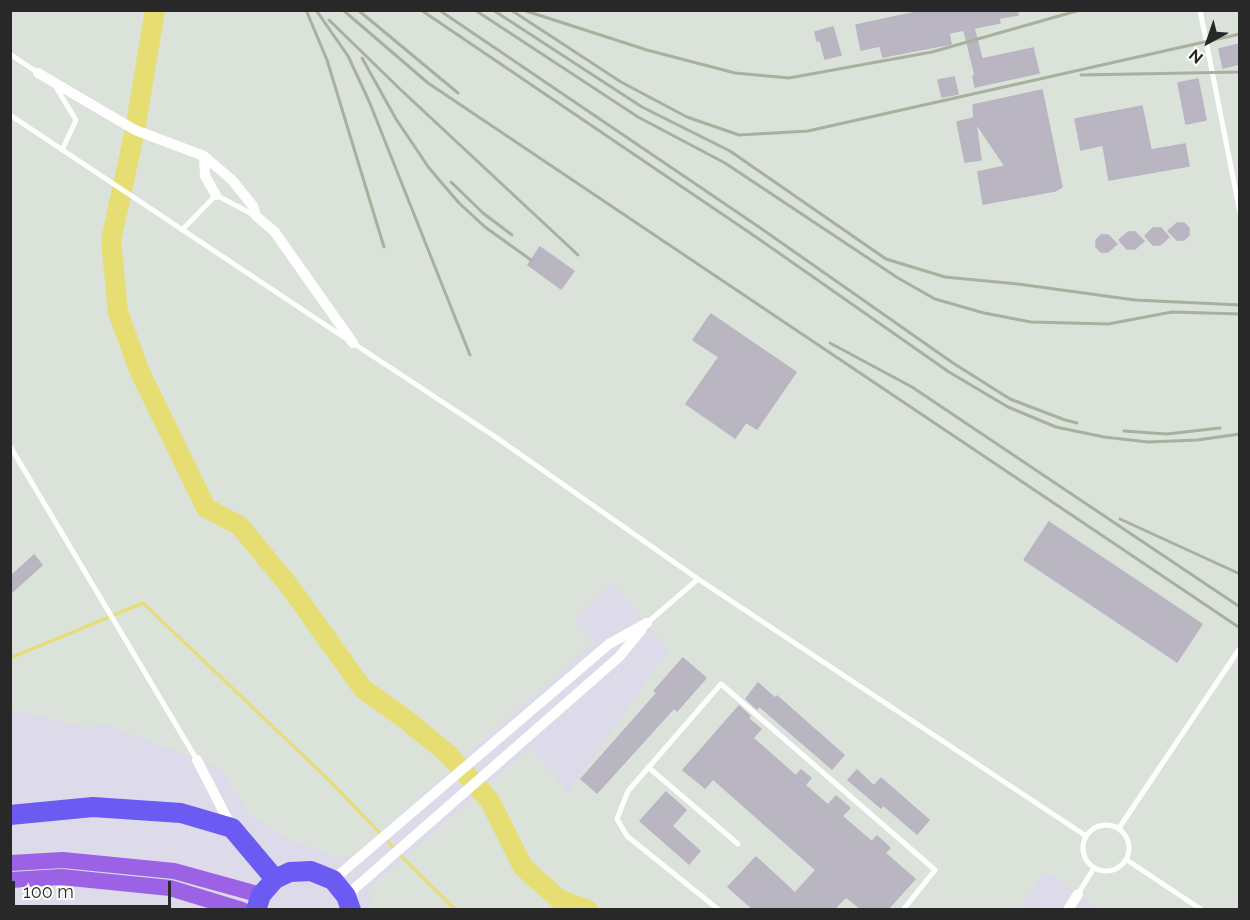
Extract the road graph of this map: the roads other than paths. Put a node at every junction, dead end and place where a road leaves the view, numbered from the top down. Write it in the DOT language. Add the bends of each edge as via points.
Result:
graph roads {
  1 [pos="1200,10"];
  2 [pos="10,54"];
  3 [pos="38,73"];
  4 [pos="10,115"];
  5 [pos="62,150"];
  6 [pos="204,156"];
  7 [pos="216,195"];
  8 [pos="1239,213"];
  9 [pos="255,216"];
  10 [pos="182,230"];
  11 [pos="353,343"];
  12 [pos="10,446"];
  13 [pos="698,579"];
  14 [pos="647,623"];
  15 [pos="1239,648"];
  16 [pos="197,760"];
  17 [pos="648,767"];
  18 [pos="10,815"];
  19 [pos="232,828"];
  20 [pos="1119,828"];
  21 [pos="1086,836"];
  22 [pos="738,844"];
  23 [pos="1127,860"];
  24 [pos="10,863"];
  25 [pos="1094,868"];
  26 [pos="275,879"];
  27 [pos="10,880"];
  28 [pos="333,880"];
  29 [pos="1078,894"];
  30 [pos="259,902"];
  31 [pos="348,903"];
  32 [pos="242,909"];
  33 [pos="719,909"];
  34 [pos="903,909"];
  35 [pos="1068,909"];
  36 [pos="1202,909"];
  1 -- 8 [label="lane"];
  2 -- 3 [label="lane"];
  3 -- 5 [label="lane" via="60,92 76,120"];
  3 -- 6 [label="street" via="135,130"];
  4 -- 5 [label="lane"];
  5 -- 10 [label="lane"];
  6 -- 7 [label="street" via="205,176"];
  6 -- 9 [label="street" via="232,180 253,206"];
  7 -- 9 [label="lane"];
  7 -- 10 [label="lane"];
  9 -- 11 [label="street" via="274,231"];
  10 -- 11 [label="lane"];
  11 -- 13 [label="lane"];
  12 -- 16 [label="lane"];
  13 -- 14 [label="lane"];
  13 -- 21 [label="lane"];
  14 -- 28 [label="street" via="609,644"];
  14 -- 31 [label="street" via="619,657 387,860"];
  15 -- 20 [label="lane"];
  16 -- 19 [label="street"];
  17 -- 22 [label="lane"];
  17 -- 33 [label="lane" via="628,791 617,819 627,836"];
  17 -- 34 [label="lane" via="721,684 935,870"];
  18 -- 19 [label="highway" via="93,807 181,813"];
  19 -- 26 [label="highway"];
  20 -- 21 [label="lane" via="1101,825"];
  20 -- 23 [label="lane" via="1130,842"];
  21 -- 25 [label="lane" via="1083,854"];
  23 -- 25 [label="lane" via="1112,871"];
  23 -- 36 [label="lane"];
  24 -- 30 [label="main road" via="63,860 174,871"];
  25 -- 29 [label="lane"];
  26 -- 28 [label="highway" via="291,872 311,871"];
  26 -- 30 [label="highway"];
  27 -- 32 [label="main road" via="61,878 170,888"];
  28 -- 31 [label="highway"];
  29 -- 35 [label="street"];
}
